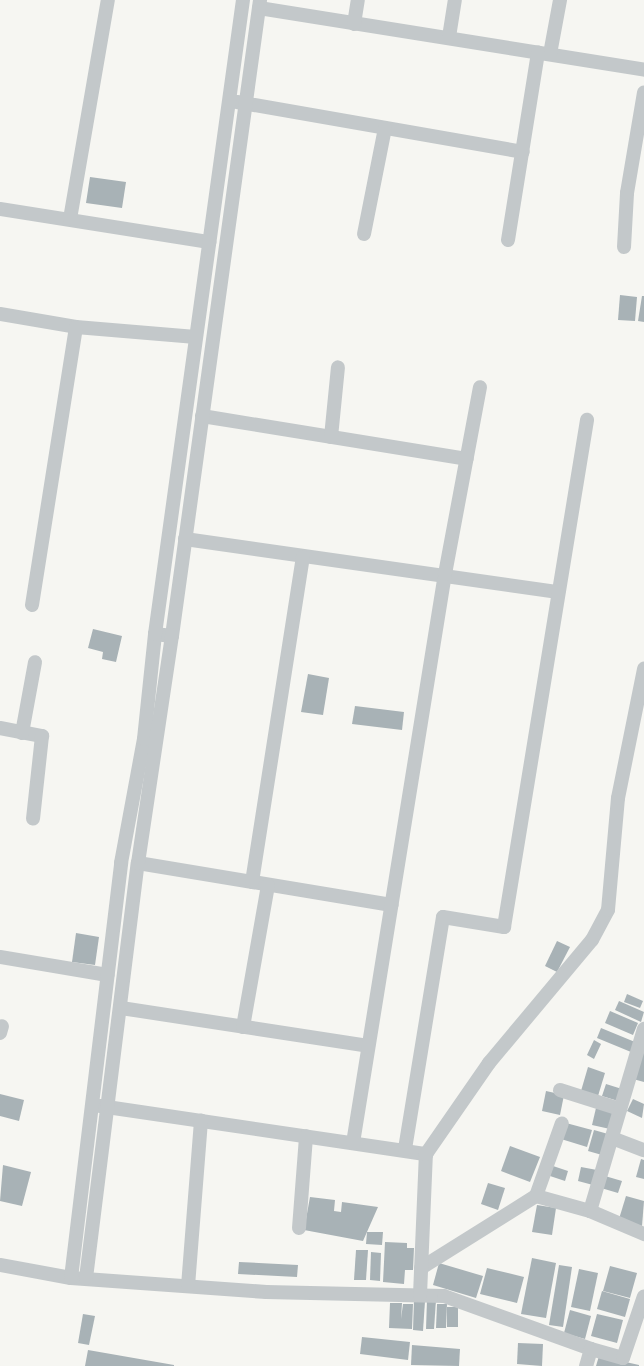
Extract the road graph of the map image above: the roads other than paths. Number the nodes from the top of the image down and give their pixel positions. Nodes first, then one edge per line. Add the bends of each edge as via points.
1 (108, 0) edge
2 (243, 0) edge
3 (358, 0) edge
4 (455, 0) edge
5 (560, 0) edge
6 (259, 4) edge
7 (354, 24) junction
8 (448, 37) junction
9 (544, 53) junction
10 (644, 70) edge
11 (644, 92) edge
12 (229, 100) junction
13 (246, 103) junction
14 (385, 128) junction
15 (522, 152) junction
16 (0, 209) edge
17 (70, 219) junction
18 (364, 234) dead end
19 (508, 240) dead end
20 (210, 242) junction
21 (624, 247) dead end
22 (0, 314) edge
23 (76, 327) junction
24 (196, 337) junction
25 (338, 367) dead end
26 (480, 387) dead end
27 (202, 416) junction
28 (587, 420) dead end
29 (331, 437) junction
30 (467, 459) junction
31 (185, 539) junction
32 (303, 557) junction
33 (445, 574) junction
34 (558, 592) junction
35 (32, 605) dead end
36 (155, 634) junction
37 (172, 636) junction
38 (35, 662) dead end
39 (644, 669) edge
40 (0, 728) edge
41 (22, 732) junction
42 (150, 740) junction
43 (33, 819) dead end
44 (138, 863) junction
45 (252, 882) junction
46 (268, 884) junction
47 (392, 905) junction
48 (0, 957) edge
49 (108, 975) junction
50 (121, 1008) junction
51 (243, 1027) junction
52 (644, 1028) edge
53 (642, 1045) edge
54 (368, 1046) junction
55 (560, 1090) dead end
56 (92, 1105) junction
57 (108, 1107) junction
58 (620, 1109) junction
59 (201, 1121) junction
60 (562, 1123) dead end
61 (306, 1136) junction
62 (612, 1138) junction
63 (353, 1143) junction
64 (405, 1149) junction
65 (644, 1150) edge
66 (426, 1154) junction
67 (536, 1196) junction
68 (590, 1211) junction
69 (299, 1228) dead end
70 (644, 1234) edge
71 (0, 1265) edge
72 (421, 1268) junction
73 (71, 1278) junction
74 (86, 1278) junction
75 (188, 1286) junction
76 (420, 1295) junction
77 (644, 1296) edge
78 (592, 1349) junction
79 (586, 1366) edge

1 - 17 street
2 - 12 street
3 - 7 street
4 - 8 street
5 - 9 street
6 - 7 street
6 - 13 street
7 - 8 street
8 - 9 street
9 - 10 street
9 - 15 street
11 - 21 street via 627,193
12 - 13 street
12 - 20 street
13 - 14 street
13 - 27 street
14 - 15 street
14 - 18 street
15 - 19 street
16 - 17 street
17 - 20 street
20 - 24 street
22 - 23 street
23 - 24 street
23 - 35 street
24 - 36 street
25 - 29 street
26 - 30 street
27 - 29 street
27 - 31 street
28 - 34 street
29 - 30 street
30 - 33 street
31 - 32 street
31 - 37 street
32 - 33 street
32 - 45 street
33 - 34 street
33 - 47 street
34 - 64 street via 504,927 443,917
36 - 37 street
36 - 42 street
37 - 42 street
38 - 41 street
39 - 66 street via 618,798 608,910 592,940 488,1063
40 - 41 street
41 - 43 street via 42,736
42 - 44 street
42 - 49 street via 121,863
44 - 45 street
44 - 50 street
45 - 46 street
46 - 47 street
46 - 51 street
47 - 54 street
48 - 49 street
49 - 56 street
50 - 51 street
50 - 57 street
51 - 54 street
52 - 53 street
53 - 58 street
54 - 63 street
55 - 58 street
56 - 57 street
56 - 73 street
57 - 59 street
57 - 74 street
58 - 62 street
59 - 61 street
59 - 75 street
60 - 67 street
61 - 63 street
61 - 69 street
62 - 65 street
62 - 68 street
63 - 64 street
64 - 66 street
66 - 72 street
67 - 68 street
67 - 72 street
68 - 70 street
71 - 73 street
72 - 76 street
73 - 74 street
74 - 75 street
75 - 76 street
76 - 78 street via 444,1296
77 - 78 street via 623,1358
78 - 79 street

